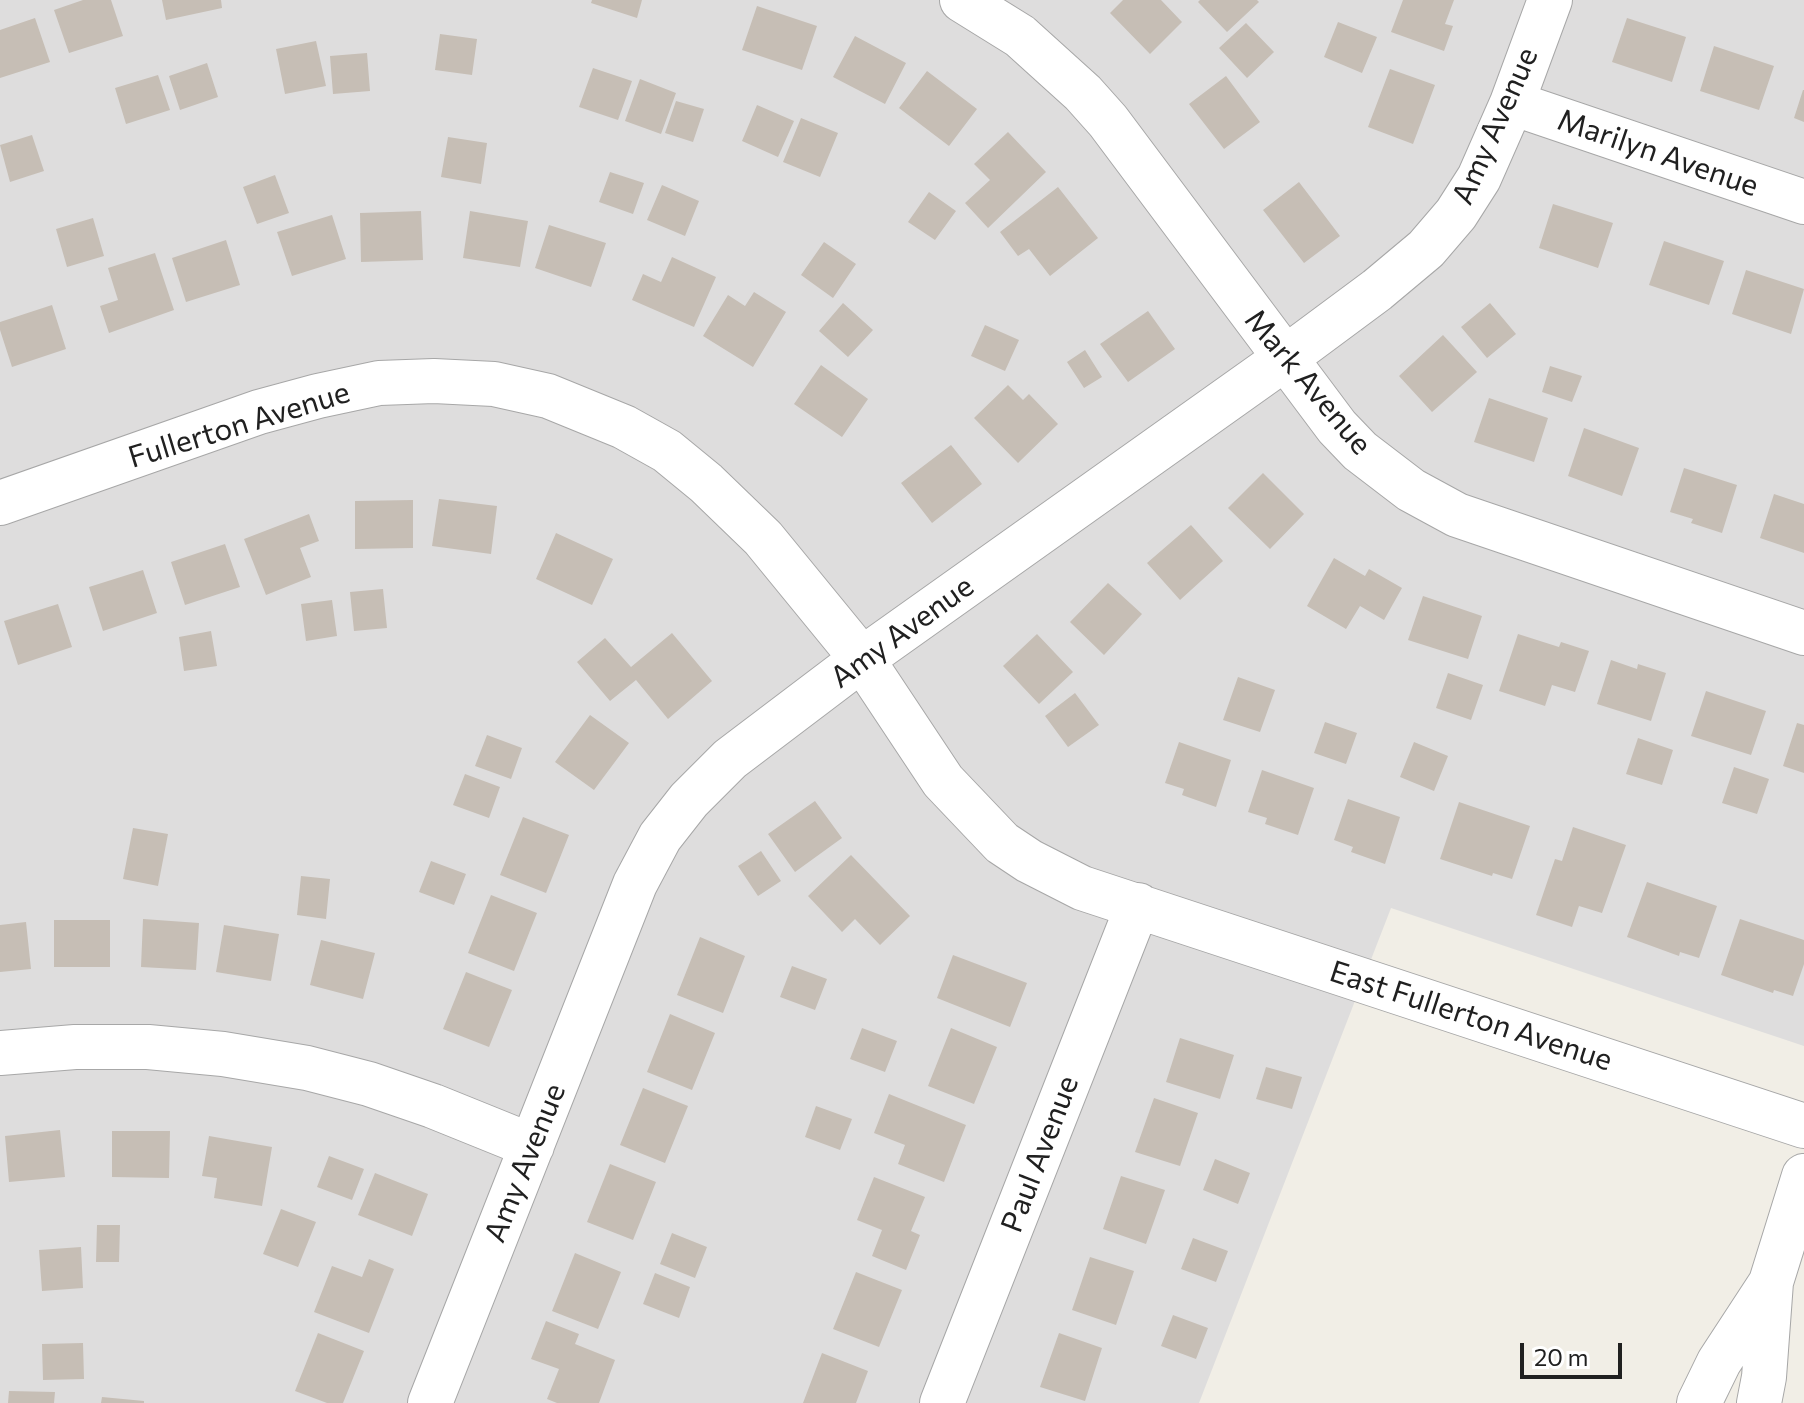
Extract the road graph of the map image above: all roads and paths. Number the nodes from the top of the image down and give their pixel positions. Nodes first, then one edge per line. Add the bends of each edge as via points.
1 (962, 0) edge
2 (1550, 0) edge
3 (1512, 103) junction
4 (1804, 202) edge
5 (1284, 359) junction
6 (0, 503) edge
7 (1804, 633) edge
8 (862, 659) junction
9 (1138, 905) junction
10 (0, 1053) edge
11 (1804, 1126) edge
12 (532, 1146) junction
13 (1804, 1176) edge
14 (1771, 1282) junction
15 (430, 1403) edge
16 (942, 1403) edge
17 (1699, 1403) edge
18 (1759, 1403) edge

1 - 5 street, Mark Avenue via 1020,36 1083,93
2 - 3 street, Amy Avenue
3 - 4 street, Marilyn Avenue
3 - 5 street, Amy Avenue via 1479,178 1426,249
5 - 7 street, Mark Avenue via 1360,451 1411,490 1457,515
5 - 8 street, Amy Avenue
6 - 8 street, Fullerton Avenue via 318,396 379,383 494,384 583,408 667,451 763,538
8 - 9 street, Fullerton Avenue via 943,781 1002,843 1050,874
8 - 12 street, Amy Avenue via 730,759 660,837 635,884
9 - 11 street, East Fullerton Avenue
9 - 16 street, Paul Avenue
10 - 12 street via 148,1047 307,1068 408,1097
12 - 15 street, Amy Avenue
13 - 14 street
14 - 17 street
14 - 18 street

